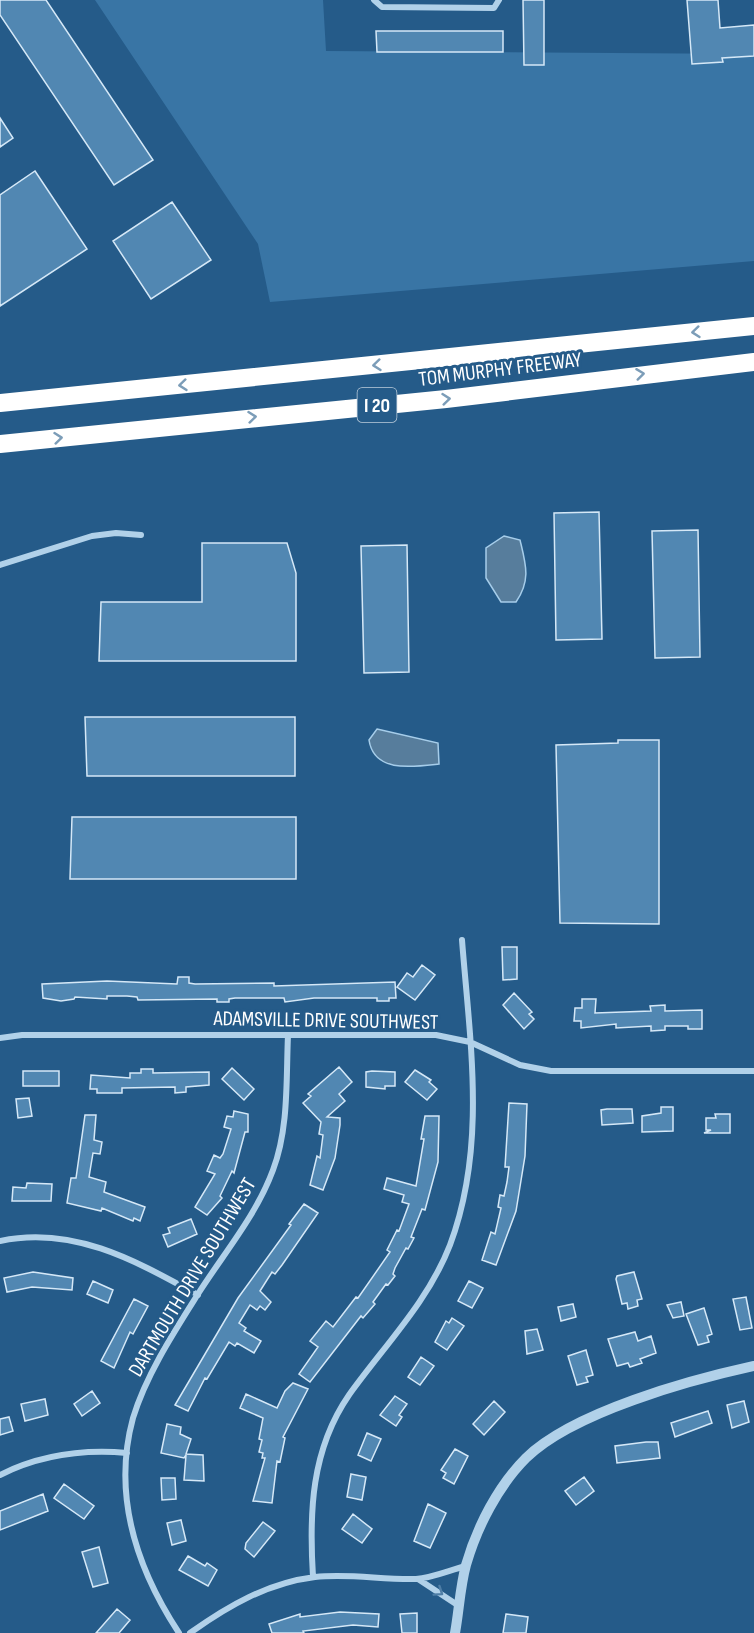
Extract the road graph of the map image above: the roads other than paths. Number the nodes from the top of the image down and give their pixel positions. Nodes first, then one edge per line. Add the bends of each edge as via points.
1 (374, 0) edge
2 (499, 0) edge
3 (754, 326) edge
4 (754, 362) edge
5 (0, 404) edge
6 (0, 444) edge
7 (141, 535) dead end
8 (0, 565) edge
9 (462, 940) dead end
10 (288, 1035) junction
11 (0, 1038) edge
12 (470, 1042) junction
13 (754, 1071) edge
14 (0, 1241) edge
15 (198, 1295) junction
16 (754, 1366) edge
17 (127, 1453) junction
18 (0, 1475) edge
19 (466, 1566) junction
20 (313, 1577) junction
21 (418, 1579) junction
22 (459, 1606) junction
23 (179, 1633) edge
24 (190, 1633) edge
25 (455, 1633) edge

1 - 2 street via 382,6 494,8
3 -> 5 highway, TOM MURPHY FREEWAY / I 20
6 -> 4 highway, TOM MURPHY FREEWAY / I 20 via 446,399
7 - 8 street via 92,536
9 - 12 street
10 - 11 street, ADAMSVILLE DRIVE SOUTHWEST
10 - 12 street, ADAMSVILLE DRIVE SOUTHWEST via 436,1035
10 - 15 street, DARTMOUTH DRIVE SOUTHWEST via 285,1119 274,1169 254,1212
12 - 13 street, ADAMSVILLE DRIVE SOUTHWEST via 520,1065 551,1071
12 - 20 street via 474,1136 462,1209 449,1247 428,1288 348,1397 326,1439 311,1504
14 - 15 street via 30,1238 88,1243 131,1258
15 - 17 street, DARTMOUTH DRIVE SOUTHWEST via 145,1386 133,1419
16 - 19 street via 701,1378 621,1406 567,1430 527,1457 497,1494
17 - 18 street via 48,1457
17 - 23 street, DARTMOUTH DRIVE SOUTHWEST via 127,1502 138,1556 156,1599
19 - 21 street
19 - 22 street
20 - 21 street
20 - 24 street via 248,1597
21 -> 22 street
22 - 25 street

